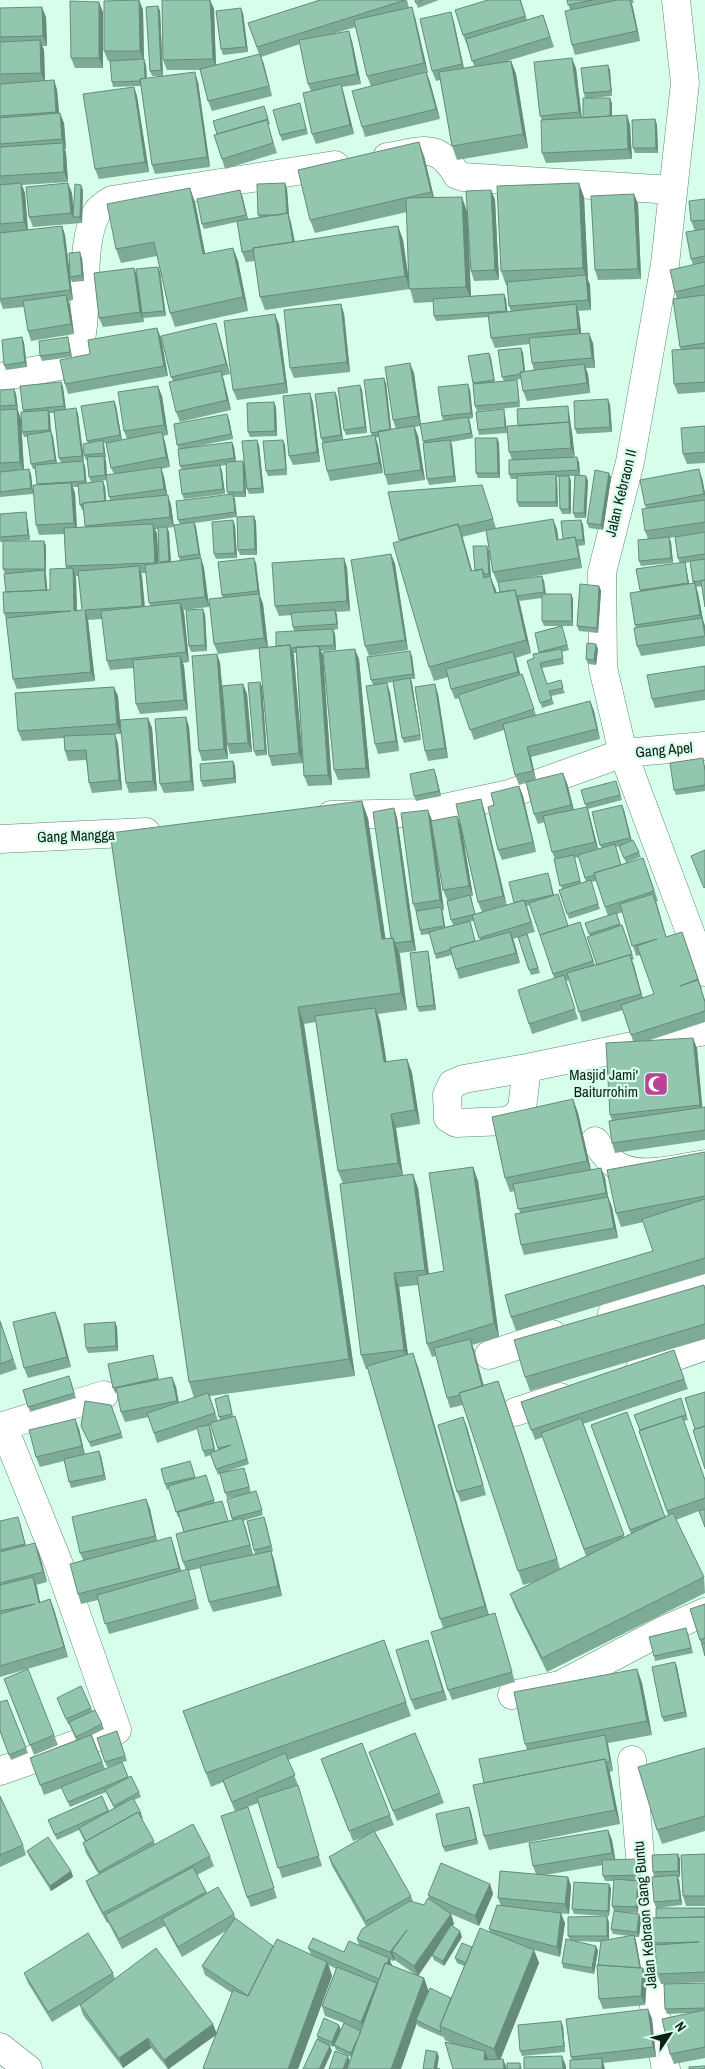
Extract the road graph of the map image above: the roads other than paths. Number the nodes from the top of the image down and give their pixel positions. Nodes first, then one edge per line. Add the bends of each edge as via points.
1 (676, 0) edge
2 (695, 77) edge
3 (673, 190) junction
4 (0, 377) edge
5 (705, 746) edge
6 (623, 753) junction
7 (306, 817) edge
8 (171, 830) edge
9 (0, 834) edge
10 (0, 839) edge
11 (705, 972) edge
12 (705, 1031) edge
13 (527, 1068) dead end
14 (595, 1141) dead end
15 (705, 1164) edge
16 (705, 1282) edge
17 (705, 1346) edge
18 (488, 1355) dead end
19 (615, 1378) edge
20 (588, 1387) edge
21 (104, 1395) dead end
22 (515, 1412) dead end
23 (2, 1426) edge
24 (705, 1612) edge
25 (512, 1695) dead end
26 (632, 1760) dead end
27 (0, 1772) edge
28 (0, 2047) edge
29 (28, 2069) edge
30 (666, 2069) edge

1 - 2 street, Jalan Kebraon II
2 - 3 street, Jalan Kebraon II
3 - 4 street via 463,177 456,175 446,158 432,150 112,200 98,211 89,236 82,340 75,361 65,366
3 - 6 street, Jalan Kebraon II via 665,264 630,462 602,572 603,668
5 - 6 street, Gang Apel
6 - 7 street via 509,794 421,814
6 - 11 street, Jalan Kebraon II
8 - 10 street, Gang Mangga
9 - 10 street
12 - 13 street
14 - 15 street via 614,1164 640,1173
16 - 18 street
17 - 19 street
20 - 22 street
21 - 23 street
23 - 27 street via 58,1562 117,1730
24 - 25 street via 560,1685
26 - 30 street, Jalan Kebraon Gang Buntu via 651,1990
28 - 29 street

